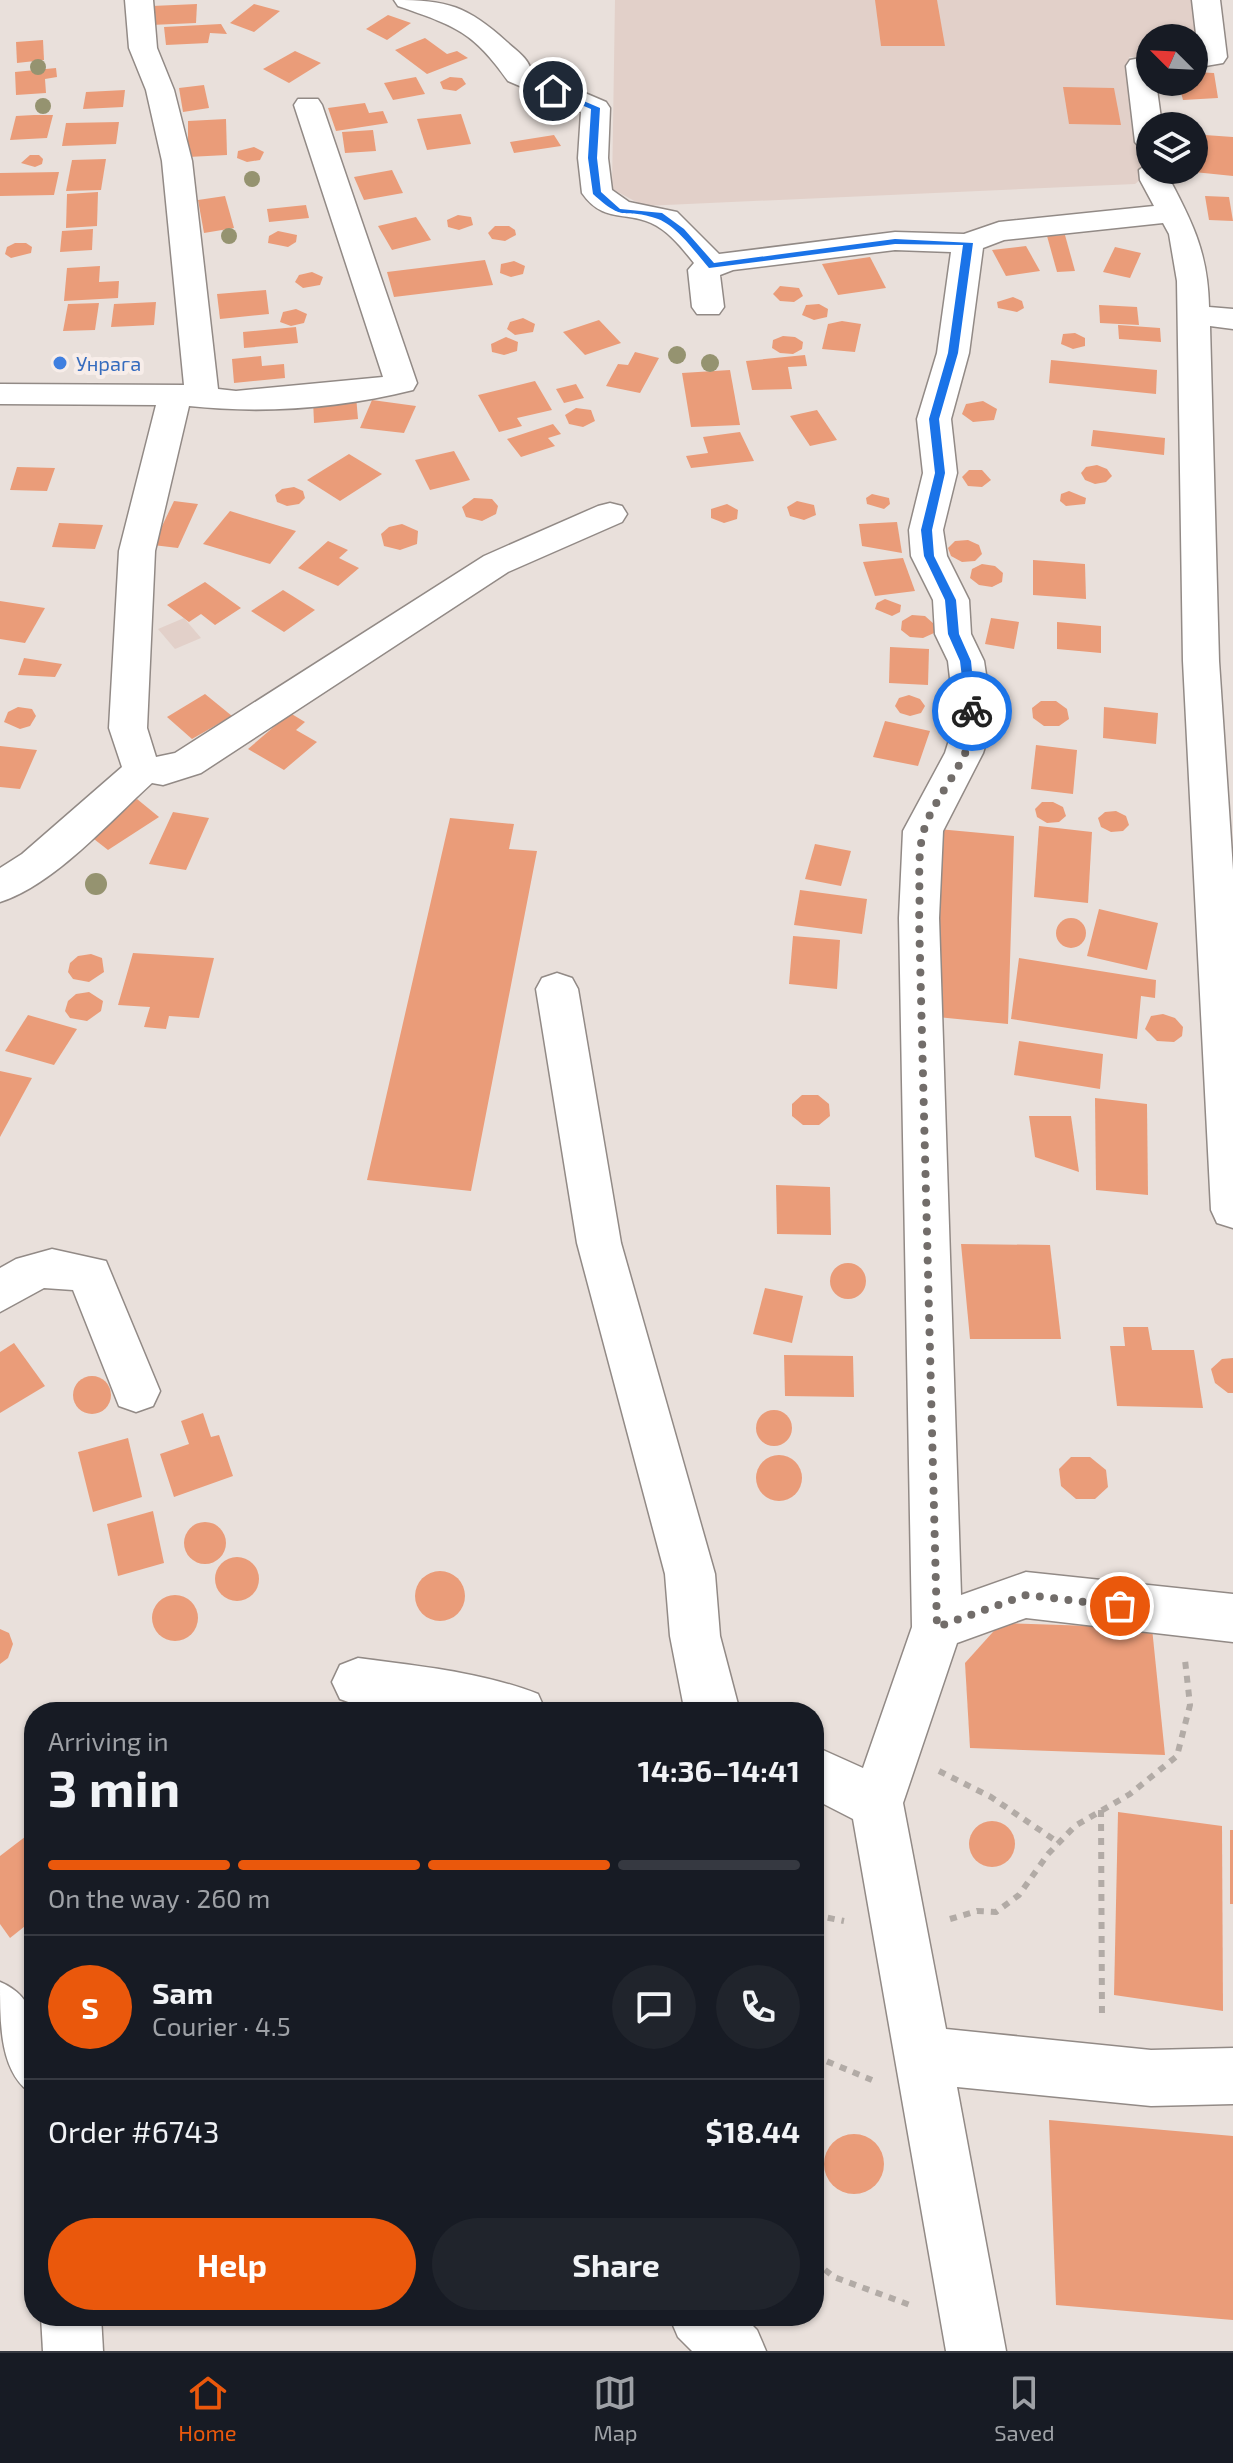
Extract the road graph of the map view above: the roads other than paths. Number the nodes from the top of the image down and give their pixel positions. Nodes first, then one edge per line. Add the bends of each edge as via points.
1 (139, 0) edge
2 (408, 0) edge
3 (436, 0) edge
4 (484, 0) edge
5 (1206, 0) edge
6 (1208, 58) edge
7 (308, 105) dead end
8 (1157, 184) edge
9 (1173, 213) junction
10 (968, 243) junction
11 (713, 266) junction
12 (708, 307) dead end
13 (1195, 315) junction
14 (1233, 319) edge
15 (0, 394) edge
16 (191, 396) junction
17 (610, 514) dead end
18 (144, 769) junction
19 (0, 887) edge
20 (557, 989) dead end
21 (1233, 1210) edge
22 (0, 1293) edge
23 (136, 1391) dead end
24 (1208, 1616) edge
25 (937, 1627) junction
26 (358, 1682) dead end
27 (476, 1702) edge
28 (709, 1702) edge
29 (824, 1777) edge
30 (877, 1803) junction
31 (0, 2010) edge
32 (24, 2050) edge
33 (923, 2055) junction
34 (1233, 2076) edge
35 (72, 2326) edge
36 (710, 2326) edge
37 (974, 2339) edge
38 (73, 2351) edge
39 (736, 2351) edge

1 - 16 street via 143,48 160,90 177,161
2 - 11 street via 468,21 516,65 518,75 596,108 597,193 618,211 659,215
3 - 4 street via 462,5
5 - 6 street via 1213,57
7 - 16 street via 401,383 361,392 236,401
8 - 9 street
9 - 10 street via 999,231
9 - 13 street via 1184,234
10 - 11 street via 895,241
10 - 25 street via 953,353 934,419 940,473 926,530 929,556 951,600 953,634 966,661 974,721 964,753 923,831 919,918
11 - 12 street via 704,270
13 - 14 street
13 - 21 street via 1201,661
15 - 16 street
16 - 18 street via 174,400 137,551 128,728
17 - 18 street via 496,564 188,763 163,771
18 - 19 street via 36,864
20 - 28 street via 599,1243 690,1574 695,1636
22 - 23 street via 26,1272 59,1266 90,1275
24 - 25 street via 1026,1595
25 - 30 street
26 - 27 street
29 - 30 street
30 - 33 street
31 - 32 street
33 - 34 street via 1151,2078
33 - 37 street
35 - 38 street
36 - 39 street

